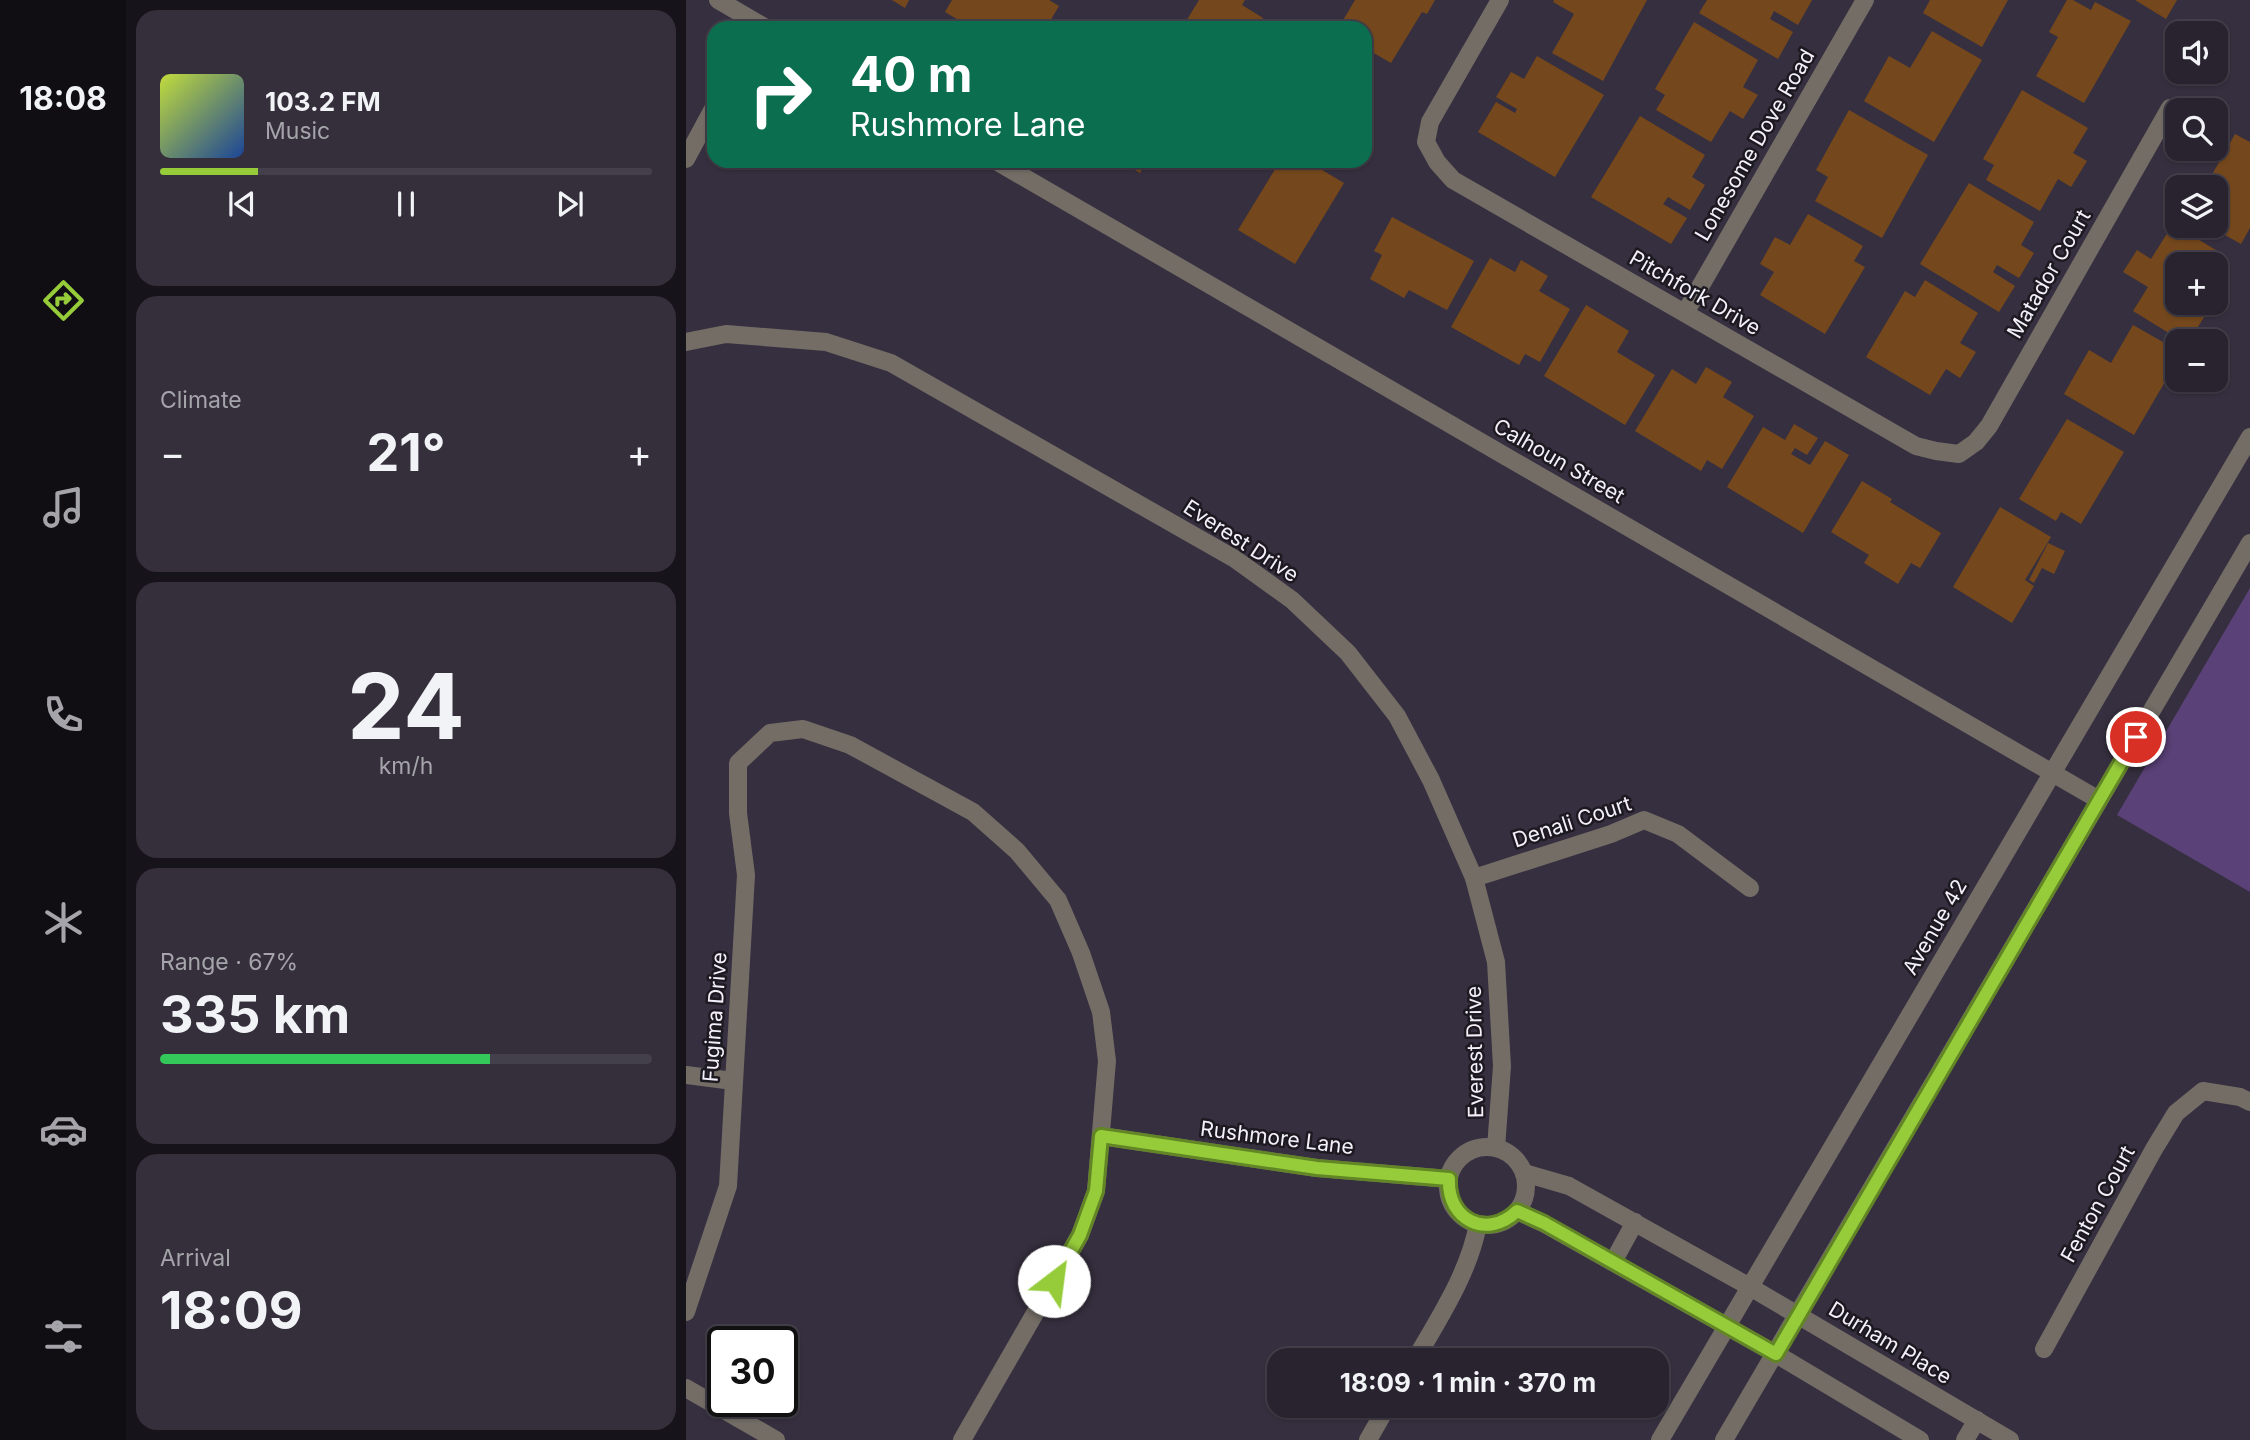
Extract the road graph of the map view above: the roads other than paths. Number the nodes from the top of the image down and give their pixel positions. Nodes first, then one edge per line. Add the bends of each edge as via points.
1 (718, 0) edge
2 (1500, 0) edge
3 (1865, 0) edge
4 (752, 21) edge
5 (2165, 117) edge
6 (707, 120) edge
7 (686, 159) edge
8 (1008, 168) edge
9 (1685, 313) junction
10 (686, 342) edge
11 (2250, 437) edge
12 (1959, 454) joint
13 (2250, 543) edge
14 (2052, 772) junction
15 (2099, 800) junction
16 (1474, 878) junction
17 (1750, 888) dead end
18 (686, 1075) edge
19 (733, 1081) junction
20 (2250, 1102) edge
21 (1101, 1136) junction
22 (1496, 1148) junction
23 (1524, 1173) junction
24 (1449, 1179) junction
25 (1517, 1211) junction
26 (1635, 1222) junction
27 (1478, 1224) junction
28 (1613, 1262) junction
29 (1750, 1287) junction
30 (686, 1312) edge
31 (1798, 1315) junction
32 (1726, 1326) junction
33 (1422, 1348) edge
34 (2044, 1349) dead end
35 (1776, 1354) junction
36 (686, 1388) edge
37 (1381, 1418) edge
38 (1977, 1420) junction
39 (776, 1440) edge
40 (962, 1440) edge
41 (1368, 1440) edge
42 (1660, 1440) edge
43 (1724, 1440) edge
44 (1920, 1440) edge
45 (1965, 1440) edge
46 (2010, 1440) edge

1 - 4 street
2 - 9 street, Pitchfork Drive via 1430,122 1426,142 1437,162 1453,180
3 - 9 street, Lonesome Dove Road
5 - 12 street, Matador Court via 1989,426
6 - 7 street
8 - 14 street, Calhoun Street
9 - 12 street, Pitchfork Drive via 1916,446
10 - 16 street, Everest Drive via 726,334 827,342 891,363 1235,559 1292,600 1348,653 1397,716
11 - 14 street, Avenue 42
13 - 15 street
14 - 15 street, Calhoun Street
14 - 29 street, Avenue 42
15 - 31 street
16 - 17 street, Denali Court via 1644,820 1678,834
16 - 22 street, Everest Drive via 1496,962 1502,1066
18 - 19 street
19 - 21 street, Fugima Drive via 746,875 738,813 738,763 770,733 803,729 849,745 973,812 1017,851 1058,900 1101,1012 1107,1060
19 - 30 street, Fugima Drive via 728,1186
20 - 34 street, Fenton Court via 2203,1091 2176,1113
21 - 24 street, Rushmore Lane via 1317,1168
21 - 40 street via 1096,1191 1080,1235
22 - 23 street via 1518,1162
22 - 24 street via 1484,1147 1461,1157
23 - 25 street via 1525,1193
23 - 26 street, Durham Place via 1569,1185
24 - 27 street via 1448,1191 1458,1212
25 - 27 street via 1499,1223
25 - 28 street
26 - 28 street
26 - 29 street, Durham Place
27 - 33 street via 1451,1297
28 - 32 street
29 - 31 street, Durham Place
29 - 32 street, Avenue 42
31 - 35 street
31 - 38 street, Durham Place
32 - 35 street
32 - 42 street, Avenue 42
35 - 43 street
35 - 44 street
36 - 39 street
37 - 41 street
38 - 45 street
38 - 46 street, Durham Place

